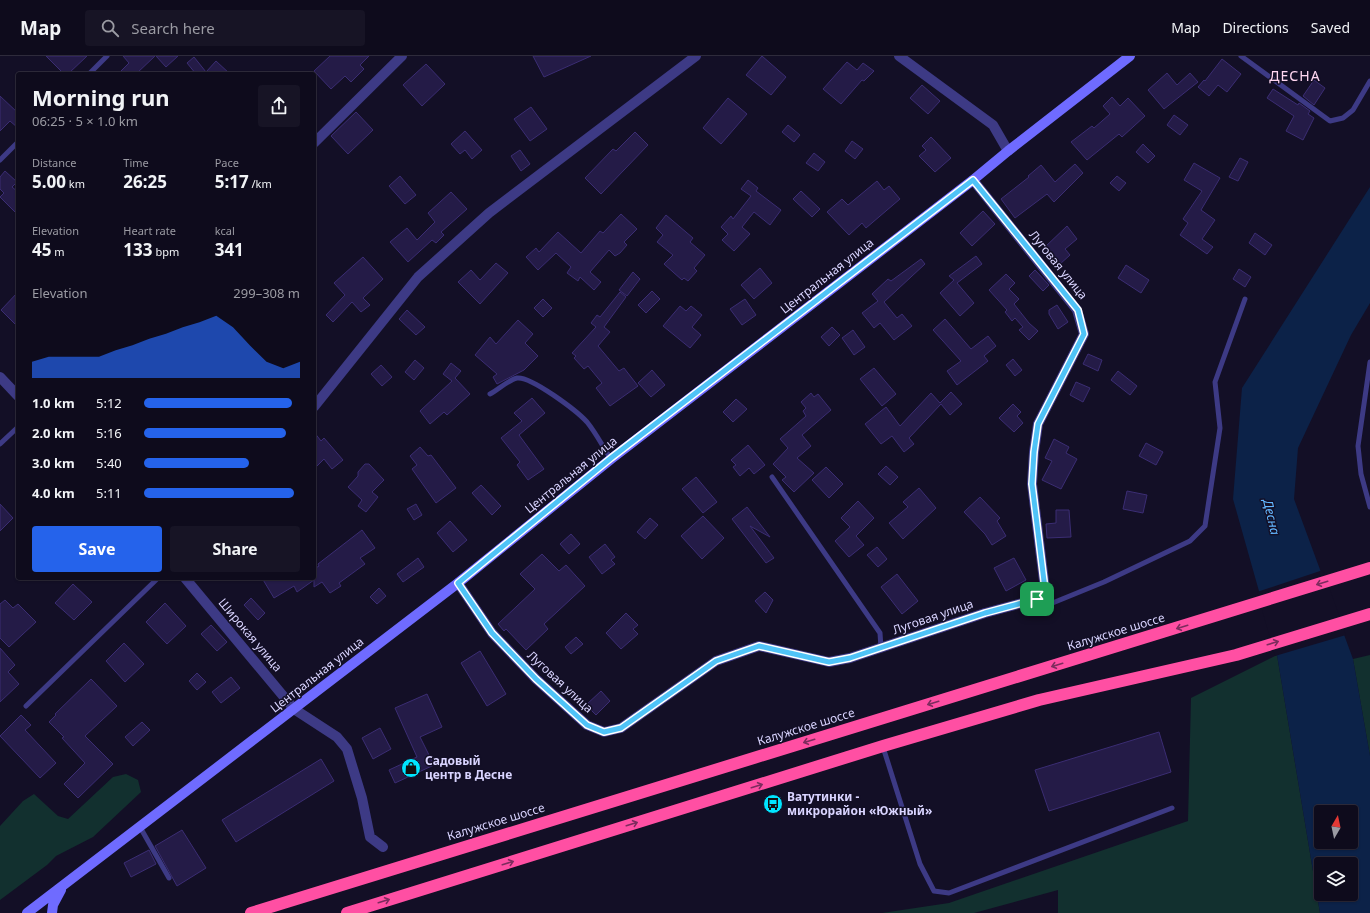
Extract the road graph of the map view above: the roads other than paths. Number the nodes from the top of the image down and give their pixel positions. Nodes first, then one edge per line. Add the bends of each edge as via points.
1 (108, 56) edge
2 (402, 56) edge
3 (696, 56) edge
4 (899, 56) edge
5 (1130, 56) edge
6 (1241, 56) edge
7 (91, 72) edge
8 (1370, 81) edge
9 (316, 141) edge
10 (16, 144) edge
11 (1008, 151) junction
12 (0, 160) edge
13 (973, 180) junction
14 (1245, 299) dead end
15 (1370, 362) edge
16 (0, 377) edge
17 (16, 394) edge
18 (490, 394) dead end
19 (316, 404) edge
20 (16, 429) edge
21 (0, 444) edge
22 (611, 458) junction
23 (772, 477) dead end
24 (1370, 507) edge
25 (1364, 570) edge
26 (156, 580) edge
27 (187, 580) edge
28 (458, 583) junction
29 (1037, 599) junction
30 (1370, 614) edge
31 (881, 649) junction
32 (26, 706) dead end
33 (294, 709) junction
34 (883, 746) junction
35 (238, 752) junction
36 (192, 792) dead end
37 (1172, 808) dead end
38 (140, 827) junction
39 (383, 848) dead end
40 (169, 878) dead end
41 (66, 884) junction
42 (27, 913) edge
43 (52, 913) edge
44 (251, 913) edge
45 (347, 913) edge

1 - 7 lane
2 - 9 street
3 - 19 street via 489,213 418,277
4 - 11 street via 993,125
5 - 11 street, Центральная улица
6 - 8 lane via 1330,121 1343,118 1353,110
10 - 12 lane
11 - 13 street, Центральная улица
13 - 22 street, Центральная улица
13 - 29 street, Луговая улица via 1078,310 1084,334 1038,424 1032,484 1045,589
14 - 29 lane via 1215,382 1220,428 1205,526 1190,541 1104,582 1050,604
15 - 24 lane via 1358,446
16 - 17 street
18 - 22 lane via 516,378 522,378 542,388 562,400 587,422
20 - 21 lane
22 - 28 street, Центральная улица
23 - 31 lane via 880,633
25 -> 44 highway, Калужское шоссе
26 - 32 lane
27 - 33 street, Широкая улица
28 - 31 street, Луговая улица via 492,633 536,679 587,725 604,732 621,728 716,661 759,646 829,662
28 - 33 street, Центральная улица
29 - 31 street, Луговая улица via 985,613
34 -> 30 highway via 1039,700 1236,655
33 - 35 street, Центральная улица
33 - 39 street, Широкая улица via 337,737 347,749 362,798 370,837
34 - 37 lane via 920,864 934,891 950,893
45 -> 34 highway
35 - 36 lane
35 - 38 street, Центральная улица
38 - 40 lane
38 - 41 street, Центральная улица
41 - 42 street, Центральная улица
41 - 43 street via 57,896

